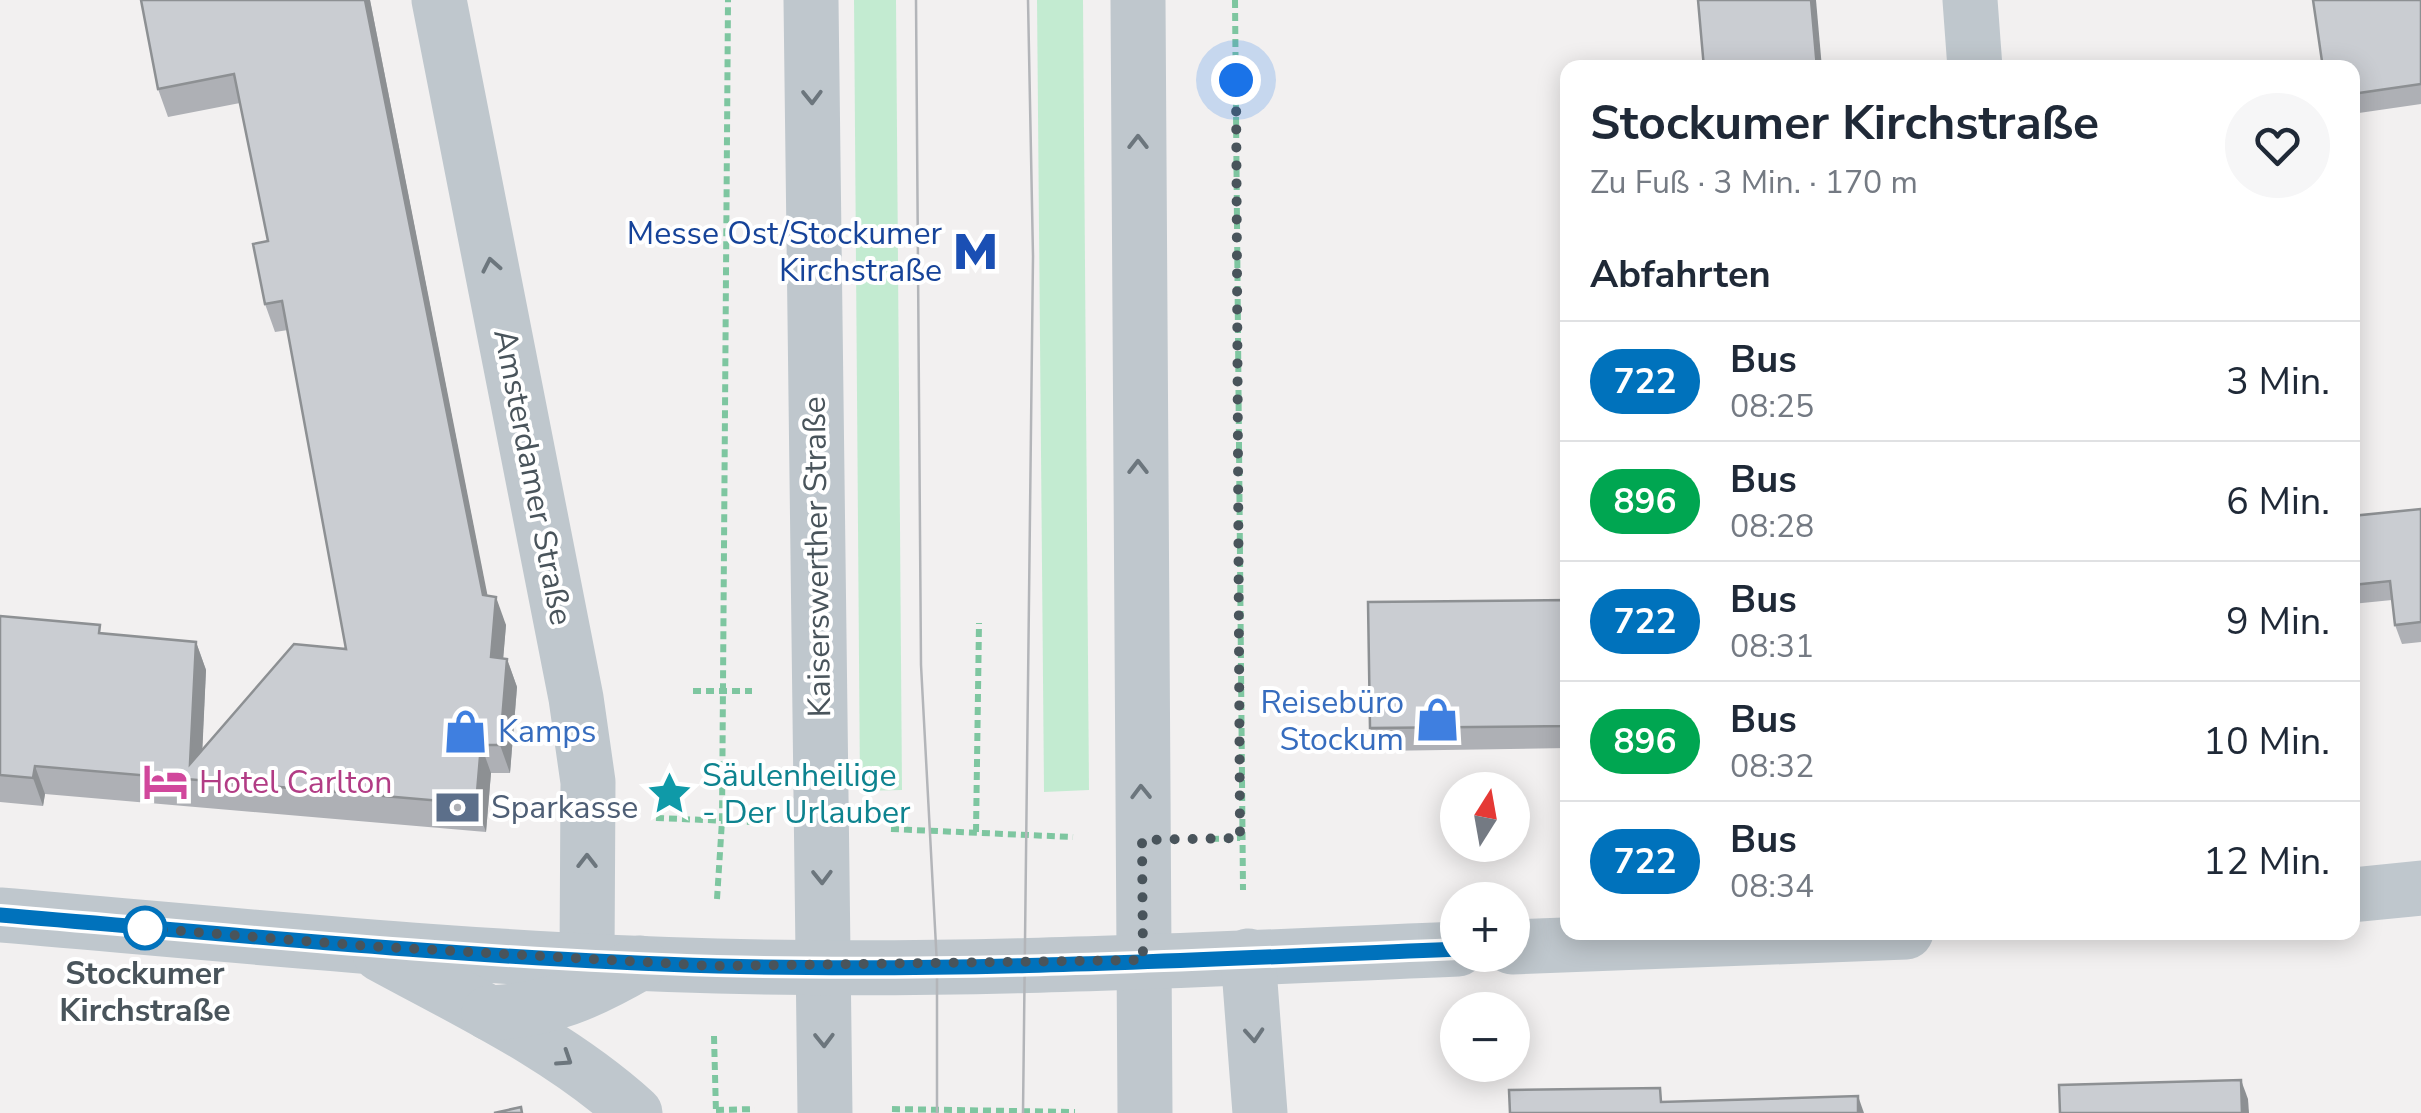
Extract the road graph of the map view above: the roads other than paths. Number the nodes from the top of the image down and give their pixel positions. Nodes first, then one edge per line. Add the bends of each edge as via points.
1 (439, 0) edge
2 (811, 0) edge
3 (1138, 0) edge
4 (1970, 0) edge
5 (1974, 60) edge
6 (2421, 888) edge
7 (2360, 894) edge
8 (0, 915) edge
9 (1696, 940) edge
10 (366, 946) junction
11 (1530, 946) edge
12 (1440, 950) edge
13 (1248, 956) junction
14 (586, 959) junction
15 (1143, 960) junction
16 (640, 962) junction
17 (824, 968) junction
18 (489, 1013) junction
19 (825, 1111) edge
20 (635, 1113) edge
21 (1144, 1113) edge
22 (1260, 1113) edge

14 -> 1 street, Amsterdamer Straße via 588,782 576,698
2 -> 17 street, Kaiserswerther Straße
15 -> 3 street
4 - 5 street
6 - 7 street
8 - 10 street
9 - 11 street
10 - 14 street
10 - 18 street
12 - 13 street
13 - 15 street
13 -> 22 street
14 - 16 street
15 - 17 street
15 - 21 street
16 - 17 street
16 - 18 street via 546,1008
17 -> 19 street, Kaiserswerther Straße
18 -> 20 street via 601,1082

